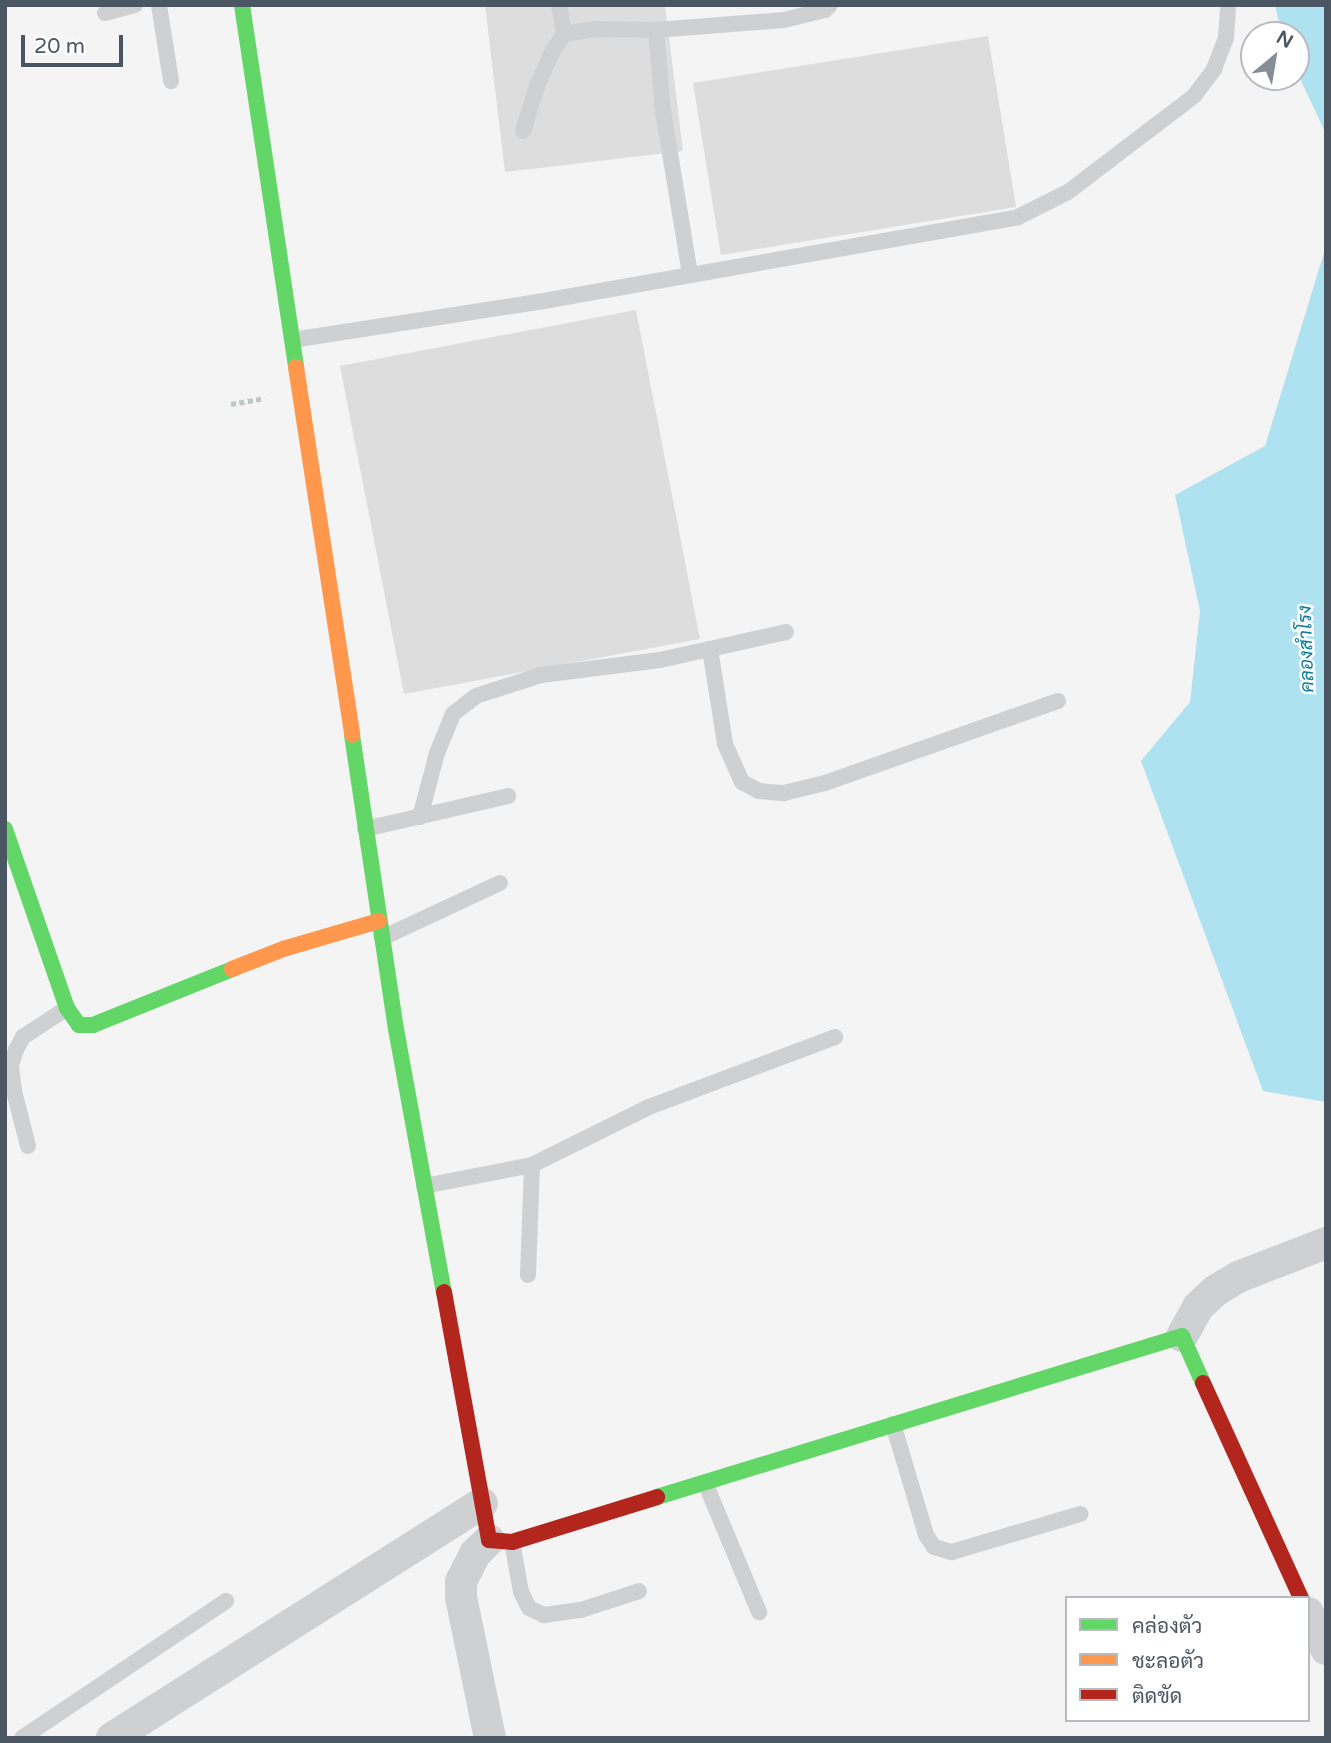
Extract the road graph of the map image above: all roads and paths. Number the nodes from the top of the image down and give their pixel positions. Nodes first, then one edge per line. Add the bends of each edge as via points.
1 (135, 5) edge
2 (159, 5) edge
3 (242, 5) edge
4 (559, 5) edge
5 (830, 5) edge
6 (1228, 5) edge
7 (105, 13) dead end
8 (656, 30) junction
9 (564, 34) junction
10 (171, 81) dead end
11 (523, 131) dead end
12 (690, 274) junction
13 (292, 341) junction
14 (786, 632) dead end
15 (710, 649) junction
16 (1058, 701) dead end
17 (508, 796) dead end
18 (420, 817) junction
19 (5, 829) edge
20 (365, 829) junction
21 (500, 883) dead end
22 (379, 921) junction
23 (382, 938) junction
24 (67, 1008) junction
25 (835, 1037) dead end
26 (28, 1146) dead end
27 (532, 1166) junction
28 (424, 1186) junction
29 (1326, 1243) edge
30 (528, 1275) dead end
31 (1182, 1336) junction
32 (893, 1424) junction
33 (706, 1485) junction
34 (482, 1503) junction
35 (1080, 1514) dead end
36 (500, 1541) junction
37 (639, 1591) dead end
38 (1300, 1596) edge
39 (226, 1601) dead end
40 (759, 1612) dead end
41 (1310, 1617) edge
42 (1326, 1649) edge
43 (22, 1738) edge
44 (112, 1738) edge
45 (490, 1738) edge

1 - 7 lane
2 - 10 lane
3 - 13 street
4 - 9 lane
5 - 8 lane via 784,20
6 - 12 lane via 1226,37 1214,69 1194,96 1068,192 1018,217
8 - 9 lane via 596,29
8 - 12 lane via 663,111
9 - 11 lane via 537,86
12 - 13 lane
13 - 20 street
14 - 15 lane
15 - 16 lane via 725,744 742,782 759,791 784,793 825,783
15 - 18 lane via 541,675 476,696 453,714 437,752
17 - 18 lane
18 - 20 lane
19 - 24 street
20 - 22 street
21 - 23 lane
22 - 23 street
22 - 24 street via 283,949 93,1025 79,1025
23 - 28 street
24 - 26 lane via 23,1037 16,1050 14,1091
25 - 27 lane via 649,1107
27 - 28 lane
27 - 30 lane
28 - 34 street
29 - 31 street via 1238,1277 1215,1291 1198,1307
31 - 32 street
31 - 38 street
32 - 33 street
32 - 35 lane via 926,1535 934,1547 952,1552 988,1544
33 - 36 street
33 - 40 lane
34 - 36 street
34 - 44 street
36 - 37 lane via 529,1608 544,1615
36 - 45 street via 466,1569 461,1590
39 - 43 lane
41 - 42 street

